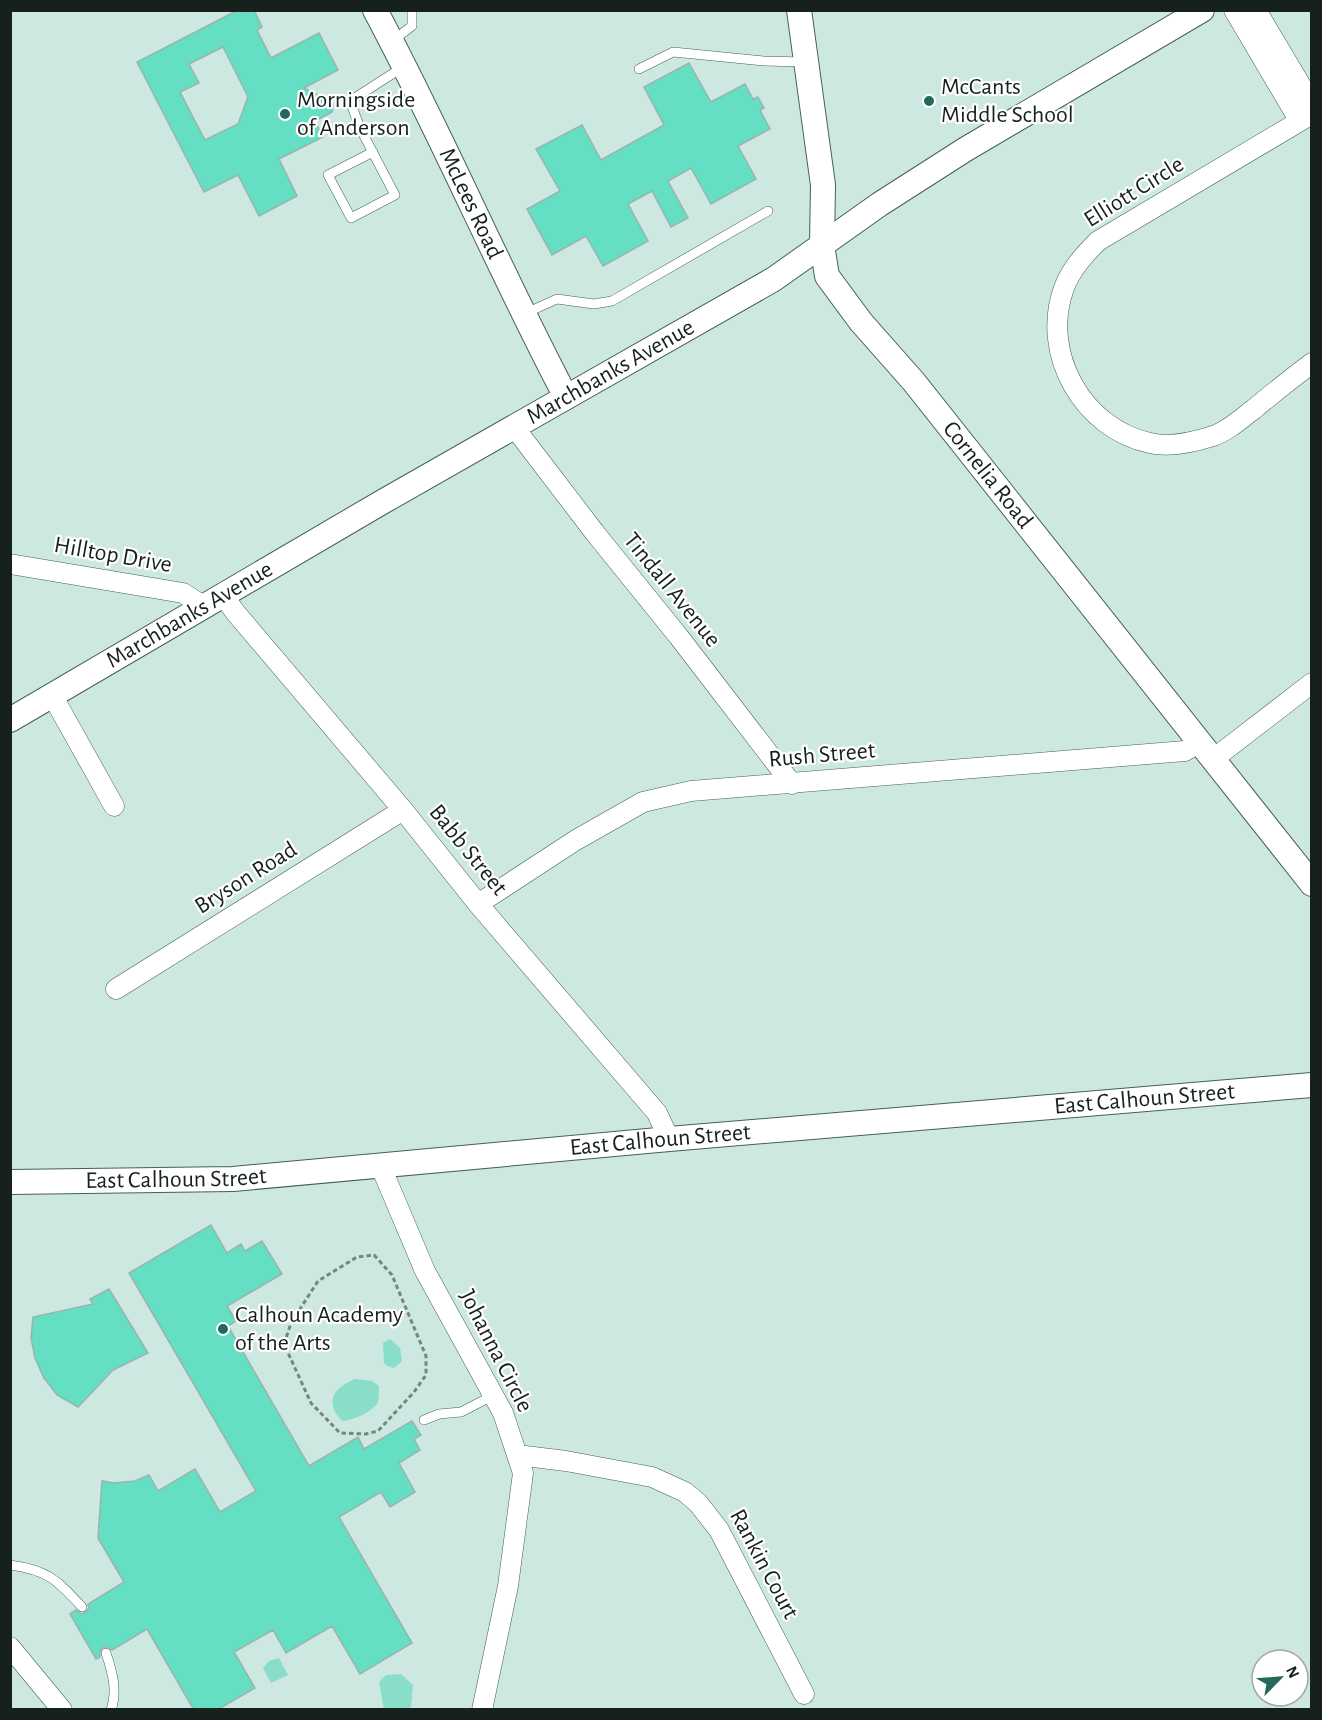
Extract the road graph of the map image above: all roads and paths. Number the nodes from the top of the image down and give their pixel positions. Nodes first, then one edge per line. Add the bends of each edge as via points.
1 (375, 10) edge
2 (412, 10) edge
3 (800, 10) edge
4 (1202, 10) edge
5 (1234, 10) edge
6 (1256, 10) edge
7 (392, 41) junction
8 (806, 62) junction
9 (405, 66) junction
10 (639, 69) dead end
11 (1311, 104) edge
12 (1305, 117) edge
13 (373, 152) junction
14 (768, 211) dead end
15 (822, 245) junction
16 (523, 314) junction
17 (1311, 363) edge
18 (566, 397) junction
19 (514, 427) junction
20 (10, 564) edge
21 (213, 601) junction
22 (1311, 682) edge
23 (52, 695) junction
24 (10, 720) edge
25 (1205, 752) junction
26 (792, 784) junction
27 (114, 806) dead end
28 (403, 810) junction
29 (1311, 884) edge
30 (478, 904) junction
31 (116, 989) dead end
32 (1311, 1086) edge
33 (669, 1139) junction
34 (381, 1167) junction
35 (10, 1182) edge
36 (494, 1395) junction
37 (390, 1418) joint
38 (424, 1420) dead end
39 (517, 1455) junction
40 (10, 1565) edge
41 (82, 1607) dead end
42 (10, 1647) edge
43 (106, 1653) dead end
44 (804, 1694) dead end
45 (62, 1710) edge
46 (111, 1710) edge
47 (482, 1710) edge

1 - 7 street, McLees Road
2 - 7 lane via 412,26
3 - 8 street, Cornelia Road
4 - 15 street, Marchbanks Avenue via 966,149
5 - 12 street, Elliott Circle
6 - 11 street
7 - 9 street, McLees Road
8 - 10 lane via 673,52
8 - 15 street, Cornelia Road via 823,185
9 - 13 lane via 350,101
9 - 16 street, McLees Road
12 - 17 street, Elliott Circle via 1098,241 1078,262 1064,288 1057,327 1058,346 1076,392 1094,414 1151,444 1174,444 1216,435 1237,423
13 - 13 lane via 395,195 351,218 328,176
14 - 16 lane via 612,301 594,304 557,299
15 - 18 street, Marchbanks Avenue via 774,279
15 - 25 street, Cornelia Road via 827,276 861,322 914,382
16 - 18 street, McLees Road
18 - 19 street, Marchbanks Avenue
19 - 21 street, Marchbanks Avenue
19 - 26 street, Tindall Avenue
20 - 21 street, Hilltop Drive
21 - 23 street, Marchbanks Avenue
21 - 28 street, Babb Street via 235,612
22 - 25 street, Rush Street
23 - 24 street, Marchbanks Avenue
23 - 27 street
25 - 26 street, Rush Street
25 - 29 street, Cornelia Road
26 - 30 street, Rush Street via 691,791 643,802
28 - 30 street, Babb Street
28 - 31 street, Bryson Road
30 - 33 street, Babb Street via 657,1113
32 - 33 street, East Calhoun Street
33 - 34 street, East Calhoun Street
34 - 35 street, East Calhoun Street via 233,1179
34 - 36 street, Johanna Circle via 425,1271
36 - 38 lane via 461,1412
36 - 39 street, Johanna Circle
37 - 37 path via 426,1375 426,1356 392,1275 374,1256 357,1257 318,1281 291,1323 284,1344 311,1403 340,1433 378,1431
39 - 44 street, Rankin Court via 634,1472 685,1492 710,1515 719,1530
39 - 47 street, Johanna Circle via 523,1473 511,1564
40 - 41 lane via 32,1568 57,1580
42 - 45 street
43 - 46 lane via 113,1675

